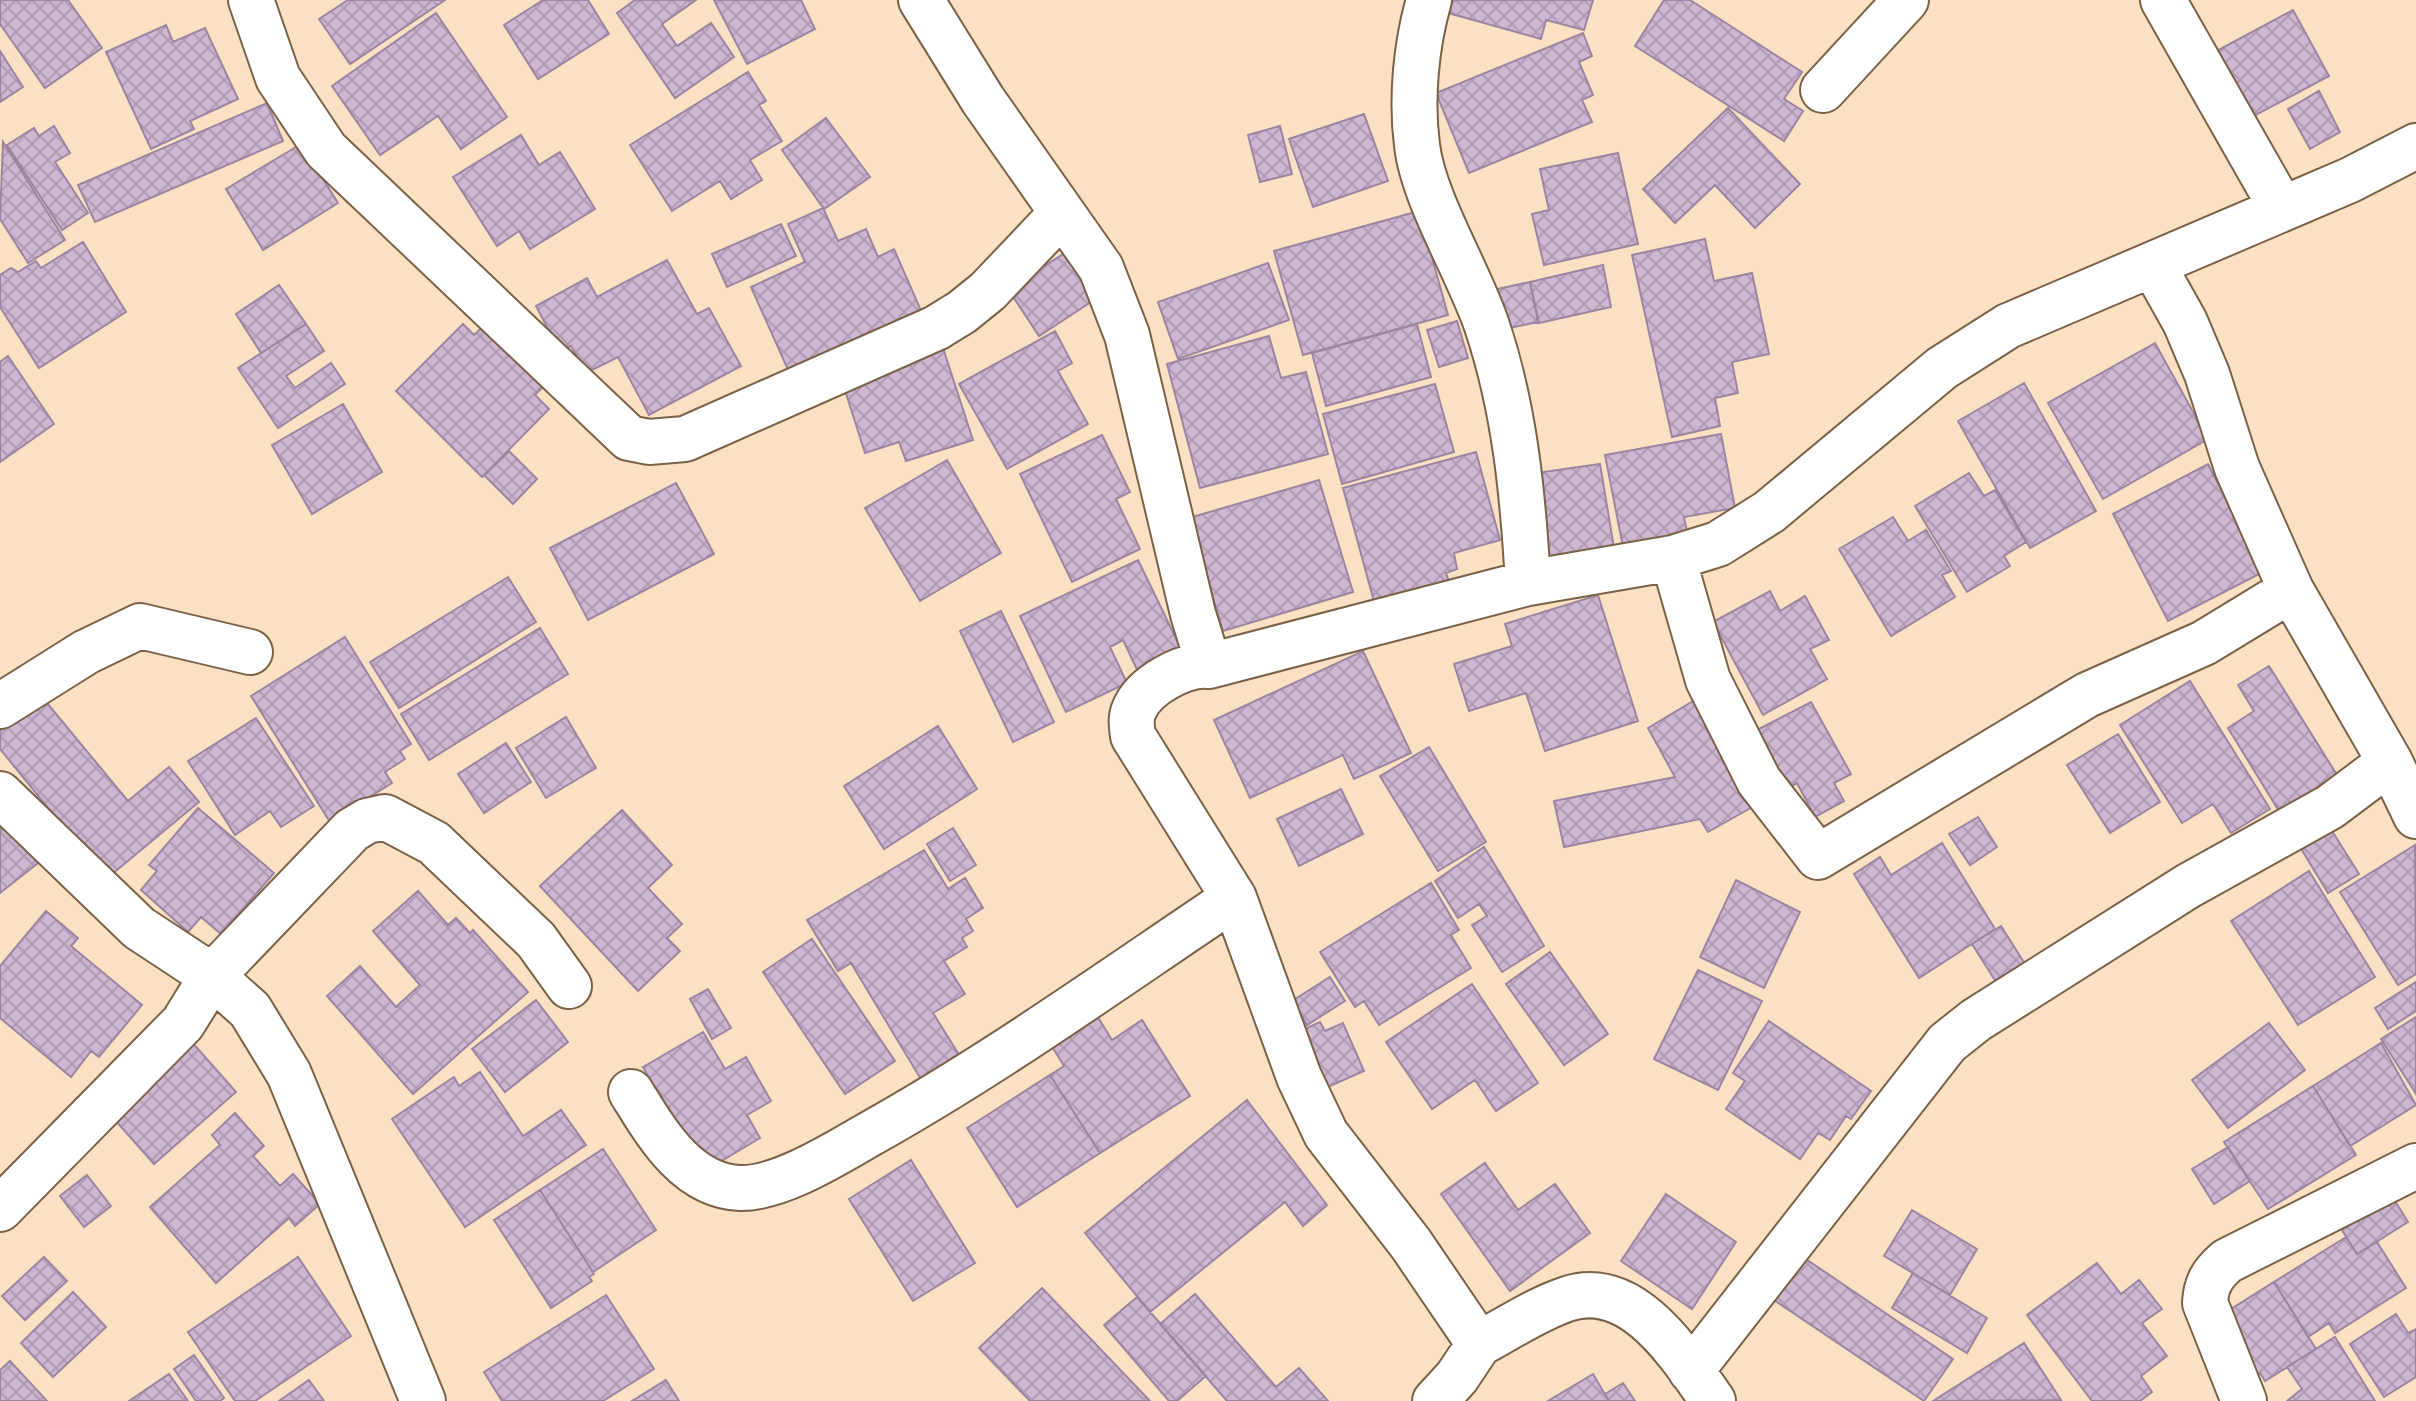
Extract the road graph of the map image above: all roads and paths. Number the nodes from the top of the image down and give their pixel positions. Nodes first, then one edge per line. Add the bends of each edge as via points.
1 (251, 0) edge
2 (921, 0) edge
3 (1429, 0) edge
4 (1906, 0) edge
5 (2163, 0) edge
6 (1823, 90) dead end
7 (2416, 146) edge
8 (2282, 209) junction
9 (1062, 213) junction
10 (2153, 265) junction
11 (1673, 558) junction
12 (1528, 583) junction
13 (2291, 590) junction
14 (250, 652) dead end
15 (1209, 666) junction
16 (0, 706) edge
17 (2390, 762) junction
18 (0, 794) edge
19 (2416, 816) edge
20 (1234, 898) junction
21 (212, 976) junction
22 (569, 986) dead end
23 (631, 1092) dead end
24 (2416, 1166) edge
25 (0, 1209) edge
26 (1479, 1344) junction
27 (1702, 1386) edge
28 (2237, 1398) edge
29 (423, 1401) edge
30 (1435, 1401) edge

1 - 9 street via 278,78 326,150 629,438 685,439 936,328 988,291
2 - 9 street
3 - 12 street via 1415,83 1417,146 1487,325 1510,407 1522,481
4 - 6 street
5 - 8 street
7 - 8 street
8 - 10 street
9 - 15 street via 1101,268 1127,335
10 - 11 street via 2008,326 1942,368 1769,512 1718,544
10 - 13 street via 2185,322 2237,468
11 - 12 street
11 - 13 street via 1708,680 1759,781 1818,857 2087,695 2204,643
12 - 15 street
13 - 17 street
14 - 16 street via 140,626 86,652
15 - 20 street via 1193,665 1171,676 1142,698 1131,721 1142,756
17 - 19 street
17 - 27 street via 2330,807 2188,886 1947,1043
18 - 21 street via 139,928
20 - 23 street via 957,1085 830,1157 762,1184 740,1188 711,1181 685,1165
20 - 26 street via 1299,1077 1326,1134
21 - 22 street via 352,830 385,817 434,843 536,940
21 - 25 street via 183,1023
21 - 29 street via 250,1010 289,1074
24 - 28 street via 2214,1272 2205,1303
26 - 27 street via 1567,1299 1589,1295 1637,1311
26 - 30 street

